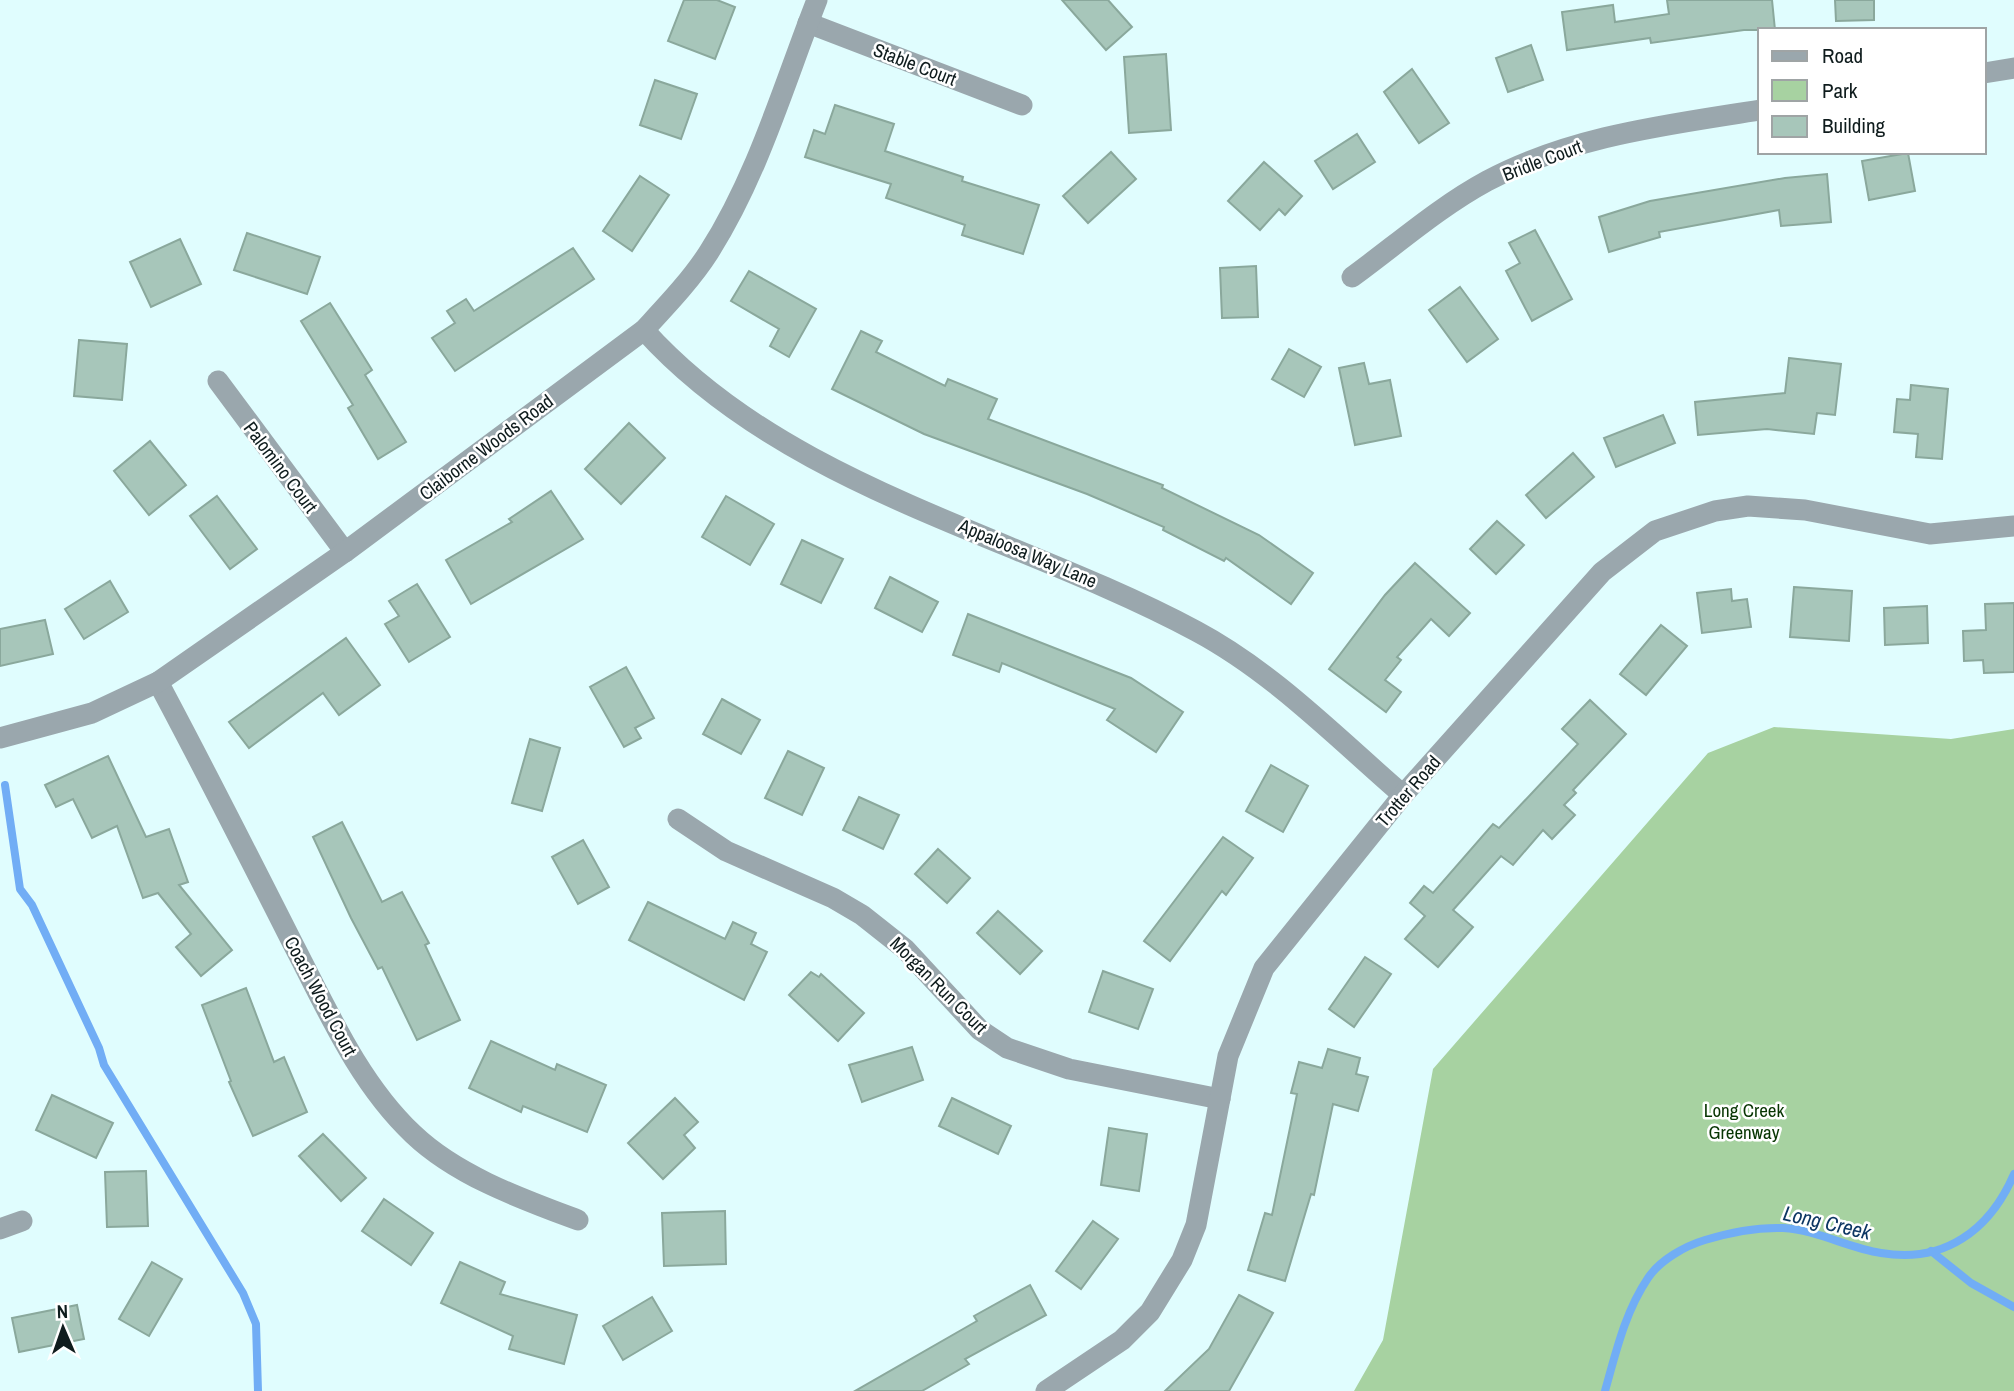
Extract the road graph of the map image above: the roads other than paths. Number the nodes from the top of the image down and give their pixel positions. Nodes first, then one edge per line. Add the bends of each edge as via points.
1 (817, 0) edge
2 (808, 23) junction
3 (2014, 68) edge
4 (1986, 73) edge
5 (1022, 104) dead end
6 (1758, 110) edge
7 (1352, 277) dead end
8 (644, 330) junction
9 (218, 381) dead end
10 (2014, 526) edge
11 (345, 552) junction
12 (158, 682) junction
13 (0, 738) edge
14 (1403, 795) junction
15 (678, 818) dead end
16 (1220, 1099) junction
17 (578, 1220) dead end
18 (22, 1221) dead end
19 (0, 1229) edge
20 (1046, 1391) edge

1 - 2 street, Claiborne Woods Road
2 - 5 street, Stable Court
2 - 8 street, Claiborne Woods Road via 740,196 709,252
3 - 4 street
6 - 7 street, Bridle Court via 1605,138 1527,162 1486,182
8 - 11 street, Claiborne Woods Road
8 - 14 street, Appaloosa Way Lane via 732,408 823,464 1118,592 1199,633 1293,699
9 - 11 street, Palomino Court
10 - 14 street, Trotter Road via 1930,534 1783,507 1748,506 1715,511 1655,531 1602,572
11 - 12 street, Claiborne Woods Road
12 - 13 street, Claiborne Woods Road via 92,713
12 - 17 street, Coach Wood Court via 333,1022 386,1106 446,1159 513,1194
14 - 16 street, Trotter Road via 1264,968 1228,1056
15 - 16 street, Morgan Run Court via 726,851 862,915 905,949 980,1030 1007,1048 1069,1069
16 - 20 street, Trotter Road via 1196,1225 1168,1285 1150,1312 1122,1340
18 - 19 street

